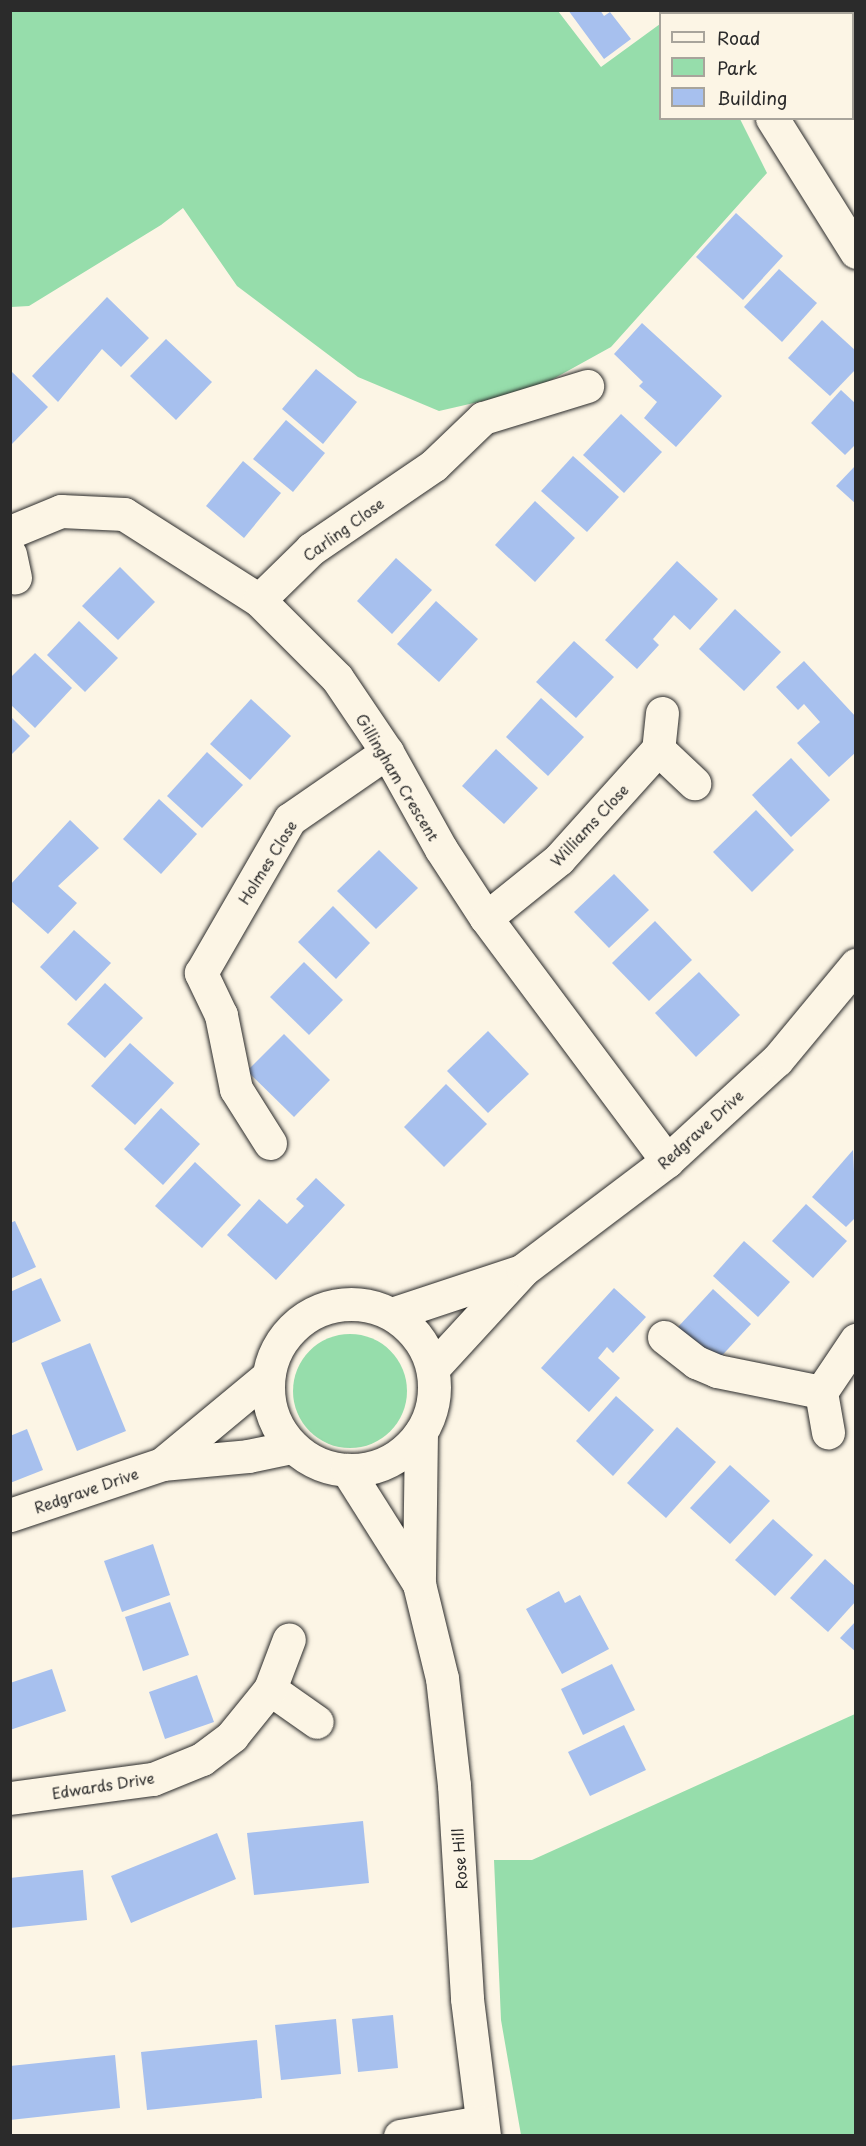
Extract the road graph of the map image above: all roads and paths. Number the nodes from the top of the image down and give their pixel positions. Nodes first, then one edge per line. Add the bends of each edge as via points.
1 (773, 120) edge
2 (855, 252) edge
3 (587, 386) dead end
4 (10, 532) edge
5 (259, 600) junction
6 (663, 713) dead end
7 (658, 748) junction
8 (387, 752) junction
9 (694, 783) dead end
10 (486, 918) junction
11 (855, 965) edge
12 (270, 1143) dead end
13 (667, 1161) junction
14 (523, 1270) junction
15 (392, 1314) junction
16 (664, 1337) dead end
17 (855, 1340) edge
18 (433, 1368) junction
19 (268, 1376) junction
20 (821, 1392) junction
21 (421, 1432) junction
22 (828, 1432) dead end
23 (292, 1447) junction
24 (162, 1464) junction
25 (347, 1470) junction
26 (10, 1515) edge
27 (419, 1584) junction
28 (289, 1639) dead end
29 (270, 1689) junction
30 (317, 1722) dead end
31 (10, 1798) edge
32 (483, 2129) edge
33 (400, 2136) edge

1 - 2 street
3 - 5 street, Carling Close via 483,418 434,465 311,549
4 - 5 street, Gillingham Crescent via 61,511 124,514
5 - 8 street, Gillingham Crescent via 337,678
6 - 7 street
7 - 9 street
7 - 10 street, Williams Close via 560,859
8 - 10 street, Gillingham Crescent via 441,849
8 - 12 street, Holmes Close via 290,819 201,973 221,1015 236,1089
10 - 13 street, Gillingham Crescent
11 - 13 street, Redgrave Drive via 777,1060
13 - 14 street, Redgrave Drive
14 - 15 street, Redgrave Drive
14 - 18 street, Redgrave Drive
15 - 18 street via 424,1346
15 - 19 street via 367,1305 339,1303 314,1312 292,1328 276,1349
16 - 20 street via 696,1362 776,1385
17 - 20 street
18 - 21 street via 434,1390
19 - 23 street via 268,1401 277,1426
19 - 24 street, Redgrave Drive
20 - 22 street
21 - 25 street via 401,1453 376,1467
21 - 27 street, Rose Hill
23 - 24 street, Redgrave Drive
23 - 25 street via 318,1463
24 - 26 street, Redgrave Drive
25 - 27 street, Rose Hill
27 - 32 street, Rose Hill via 442,1678
28 - 29 street, Edwards Drive
29 - 30 street
29 - 31 street, Edwards Drive via 232,1736 202,1759 153,1779
32 - 33 street

